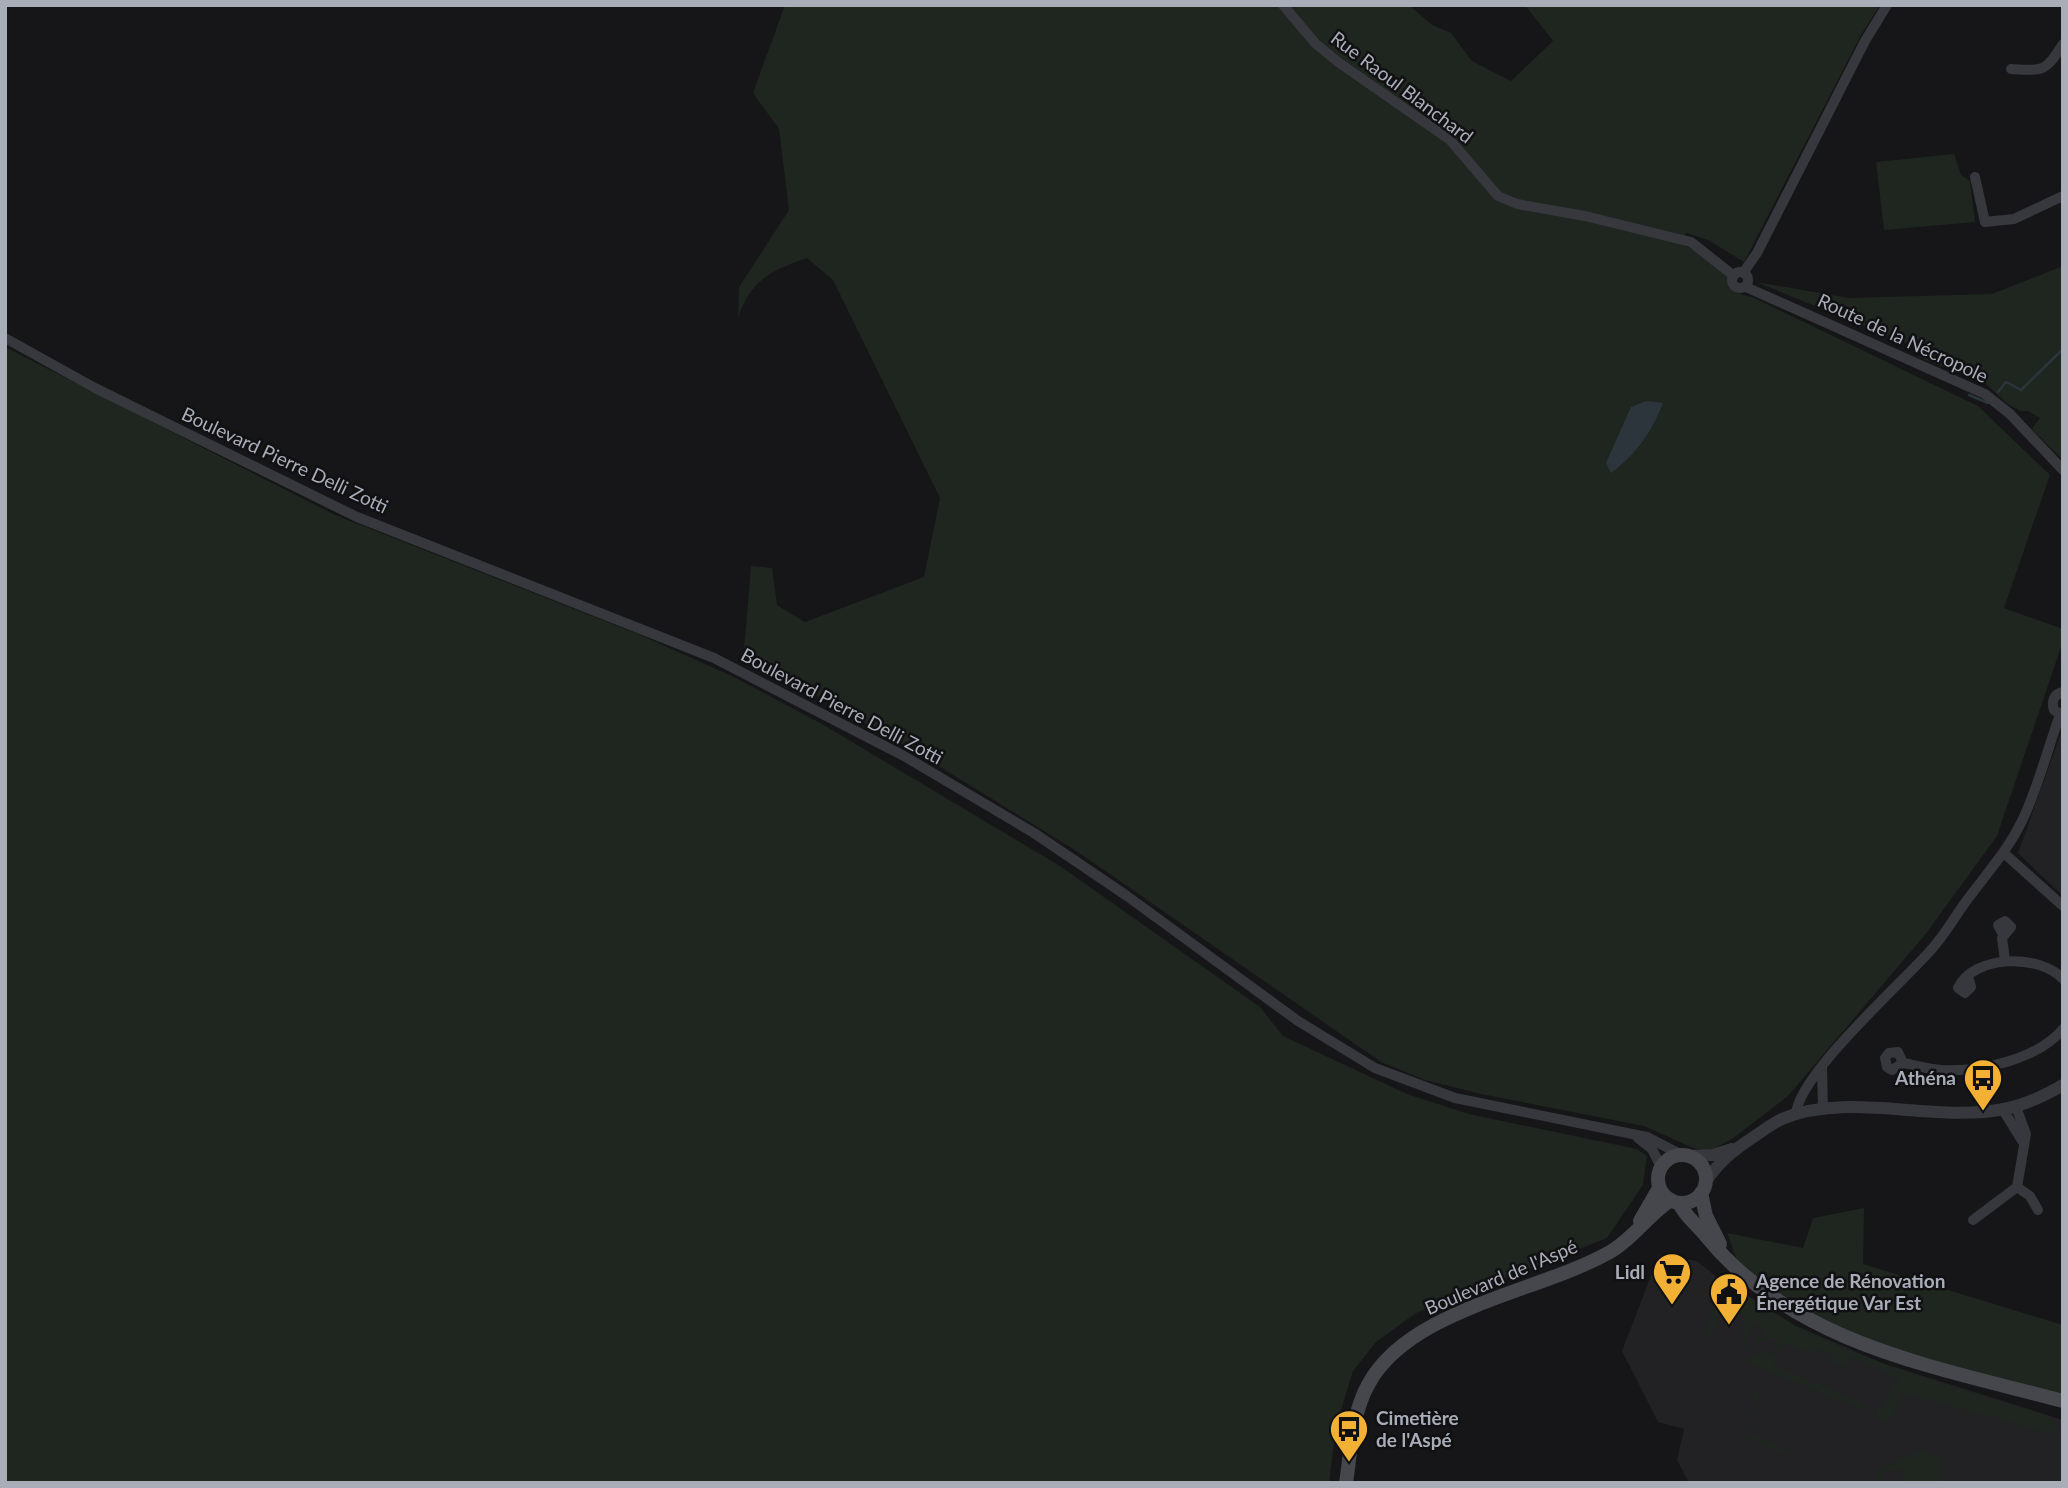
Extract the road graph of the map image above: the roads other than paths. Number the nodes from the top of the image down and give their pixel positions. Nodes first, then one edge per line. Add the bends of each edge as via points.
1 (1283, 5) edge
2 (1887, 5) edge
3 (2063, 44) edge
4 (2011, 69) dead end
5 (1975, 177) dead end
6 (2063, 196) edge
7 (1738, 274) junction
8 (5, 338) edge
9 (2063, 470) edge
10 (2063, 692) edge
11 (2061, 715) edge
12 (2005, 854) junction
13 (2063, 906) edge
14 (2003, 934) dead end
15 (2005, 960) junction
16 (1969, 976) dead end
17 (2063, 979) edge
18 (2063, 1029) edge
19 (1903, 1063) dead end
20 (1822, 1068) junction
21 (2063, 1085) edge
22 (2009, 1108) junction
23 (1823, 1110) junction
24 (1796, 1115) junction
25 (1636, 1136) junction
26 (1739, 1147) junction
27 (1686, 1156) junction
28 (1661, 1167) junction
29 (2017, 1187) junction
30 (1659, 1188) junction
31 (1703, 1188) junction
32 (1675, 1202) junction
33 (2038, 1210) dead end
34 (1973, 1220) dead end
35 (1637, 1228) junction
36 (1740, 1274) junction
37 (1942, 1371) junction
38 (2063, 1401) edge
39 (2063, 1410) edge
40 (1346, 1483) edge

1 - 7 street, Rue Raoul Blanchard via 1338,62 1450,140 1498,196 1517,204 1681,238
2 - 7 street via 1757,253
3 - 4 street via 2048,68
5 - 6 street via 1984,222 2014,219
7 - 9 street, Route de la Nécropole via 1748,282 1745,287 1985,394
8 - 25 street, Boulevard Pierre Delli Zotti via 95,388 357,517 714,658 904,756 1034,833 1298,1021 1375,1068 1455,1098
10 - 11 street via 2052,702
11 - 12 street via 2024,818
12 - 13 street
12 - 20 street via 1930,951
14 - 15 street
15 - 16 street
15 - 17 street via 2039,964
18 - 19 street via 2039,1047 1989,1066 1939,1070
20 - 23 street
20 - 24 street via 1808,1084
21 - 22 street
22 - 23 street
22 - 29 street via 2025,1144
23 - 24 street
24 - 26 street
25 - 27 street, Boulevard Pierre Delli Zotti
25 - 28 street via 1652,1149
26 - 27 street via 1713,1155
26 - 31 street via 1716,1166
27 - 28 main road via 1670,1158
27 - 31 main road via 1702,1167
28 - 30 main road
29 - 33 street via 2030,1196
29 - 34 street
30 - 32 main road
30 - 35 main road, Boulevard de l'Aspé
31 - 32 main road via 1692,1201
31 - 36 main road via 1714,1232
32 - 35 main road, Boulevard de l'Aspé via 1658,1207
32 - 36 main road
35 - 40 main road, Boulevard de l'Aspé via 1610,1252 1438,1323 1394,1349 1370,1382 1358,1409
36 - 37 main road via 1826,1329
37 - 38 main road
37 - 39 main road

